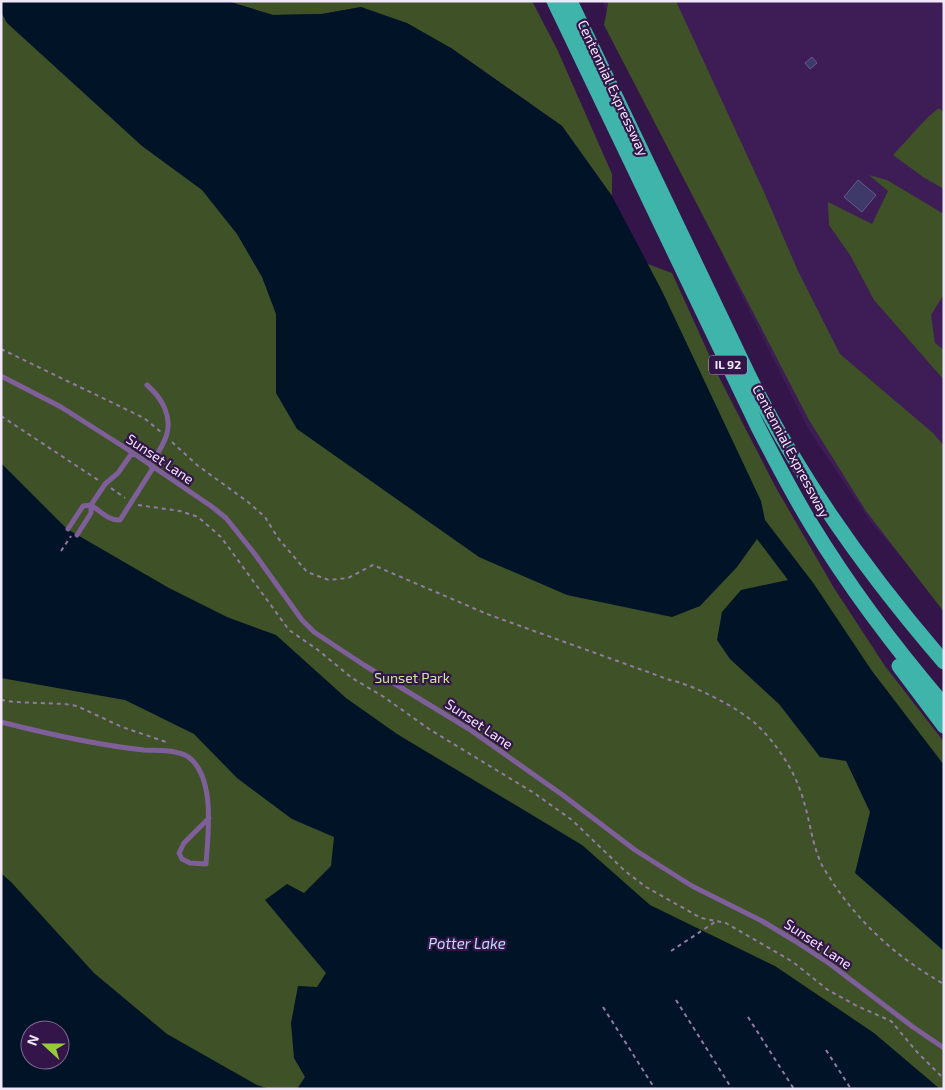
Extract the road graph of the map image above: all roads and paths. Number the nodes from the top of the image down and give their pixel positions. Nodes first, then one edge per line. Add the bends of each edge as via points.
1 (554, 1) edge
2 (570, 1) edge
3 (1, 349) edge
4 (1, 376) edge
5 (146, 385) dead end
6 (1, 416) edge
7 (166, 437) junction
8 (132, 453) junction
9 (152, 467) junction
10 (105, 484) junction
11 (132, 502) junction
12 (91, 505) junction
13 (68, 529) dead end
14 (77, 535) dead end
15 (67, 542) dead end
16 (61, 551) dead end
17 (851, 585) junction
18 (944, 662) edge
19 (1, 700) edge
20 (944, 705) edge
21 (1, 722) edge
22 (944, 726) edge
23 (186, 756) junction
24 (209, 818) junction
25 (715, 922) junction
26 (671, 952) dead end
27 (944, 984) edge
28 (676, 1000) dead end
29 (603, 1007) dead end
30 (748, 1017) dead end
31 (944, 1048) edge
32 (826, 1050) dead end
33 (944, 1079) edge
34 (655, 1089) edge
35 (732, 1089) edge
36 (794, 1089) edge
37 (851, 1089) edge

1 - 17 highway, Centennial Expressway / IL 92 via 758,427 810,524
2 - 18 highway, Centennial Expressway / IL 92 via 774,423 852,549
3 - 7 path via 144,418
4 - 8 lane, Sunset Lane via 61,407
5 - 7 lane via 165,406 168,419
6 - 10 path
7 - 9 lane
7 - 27 path via 265,517 307,572 329,580 348,578 373,565 487,614 687,684 756,723 775,744 795,780 822,864 840,894 893,950
8 - 9 lane, Sunset Lane
8 - 10 lane via 118,474
9 - 11 lane
9 - 31 lane, Sunset Lane via 226,518 314,632 469,729 635,850 692,886 795,940
10 - 11 path
10 - 12 lane
11 - 12 lane via 120,520 106,516
11 - 25 path via 198,517 221,538 289,630 352,678 429,729 534,792 572,820 646,887 701,918
12 - 13 lane via 82,506
12 - 14 lane via 91,513
15 - 16 path
17 - 20 highway, Centennial Expressway / IL 92 via 895,646
17 - 22 highway via 893,658
19 - 23 path via 77,706 122,727 178,747
21 - 23 lane via 80,740
23 - 24 lane via 202,776
24 - 24 lane via 184,843 179,853 182,860 206,864
25 - 26 path
25 - 33 path via 726,923 793,962 828,990 891,1021
28 - 35 path
29 - 34 path
30 - 36 path
32 - 37 path

